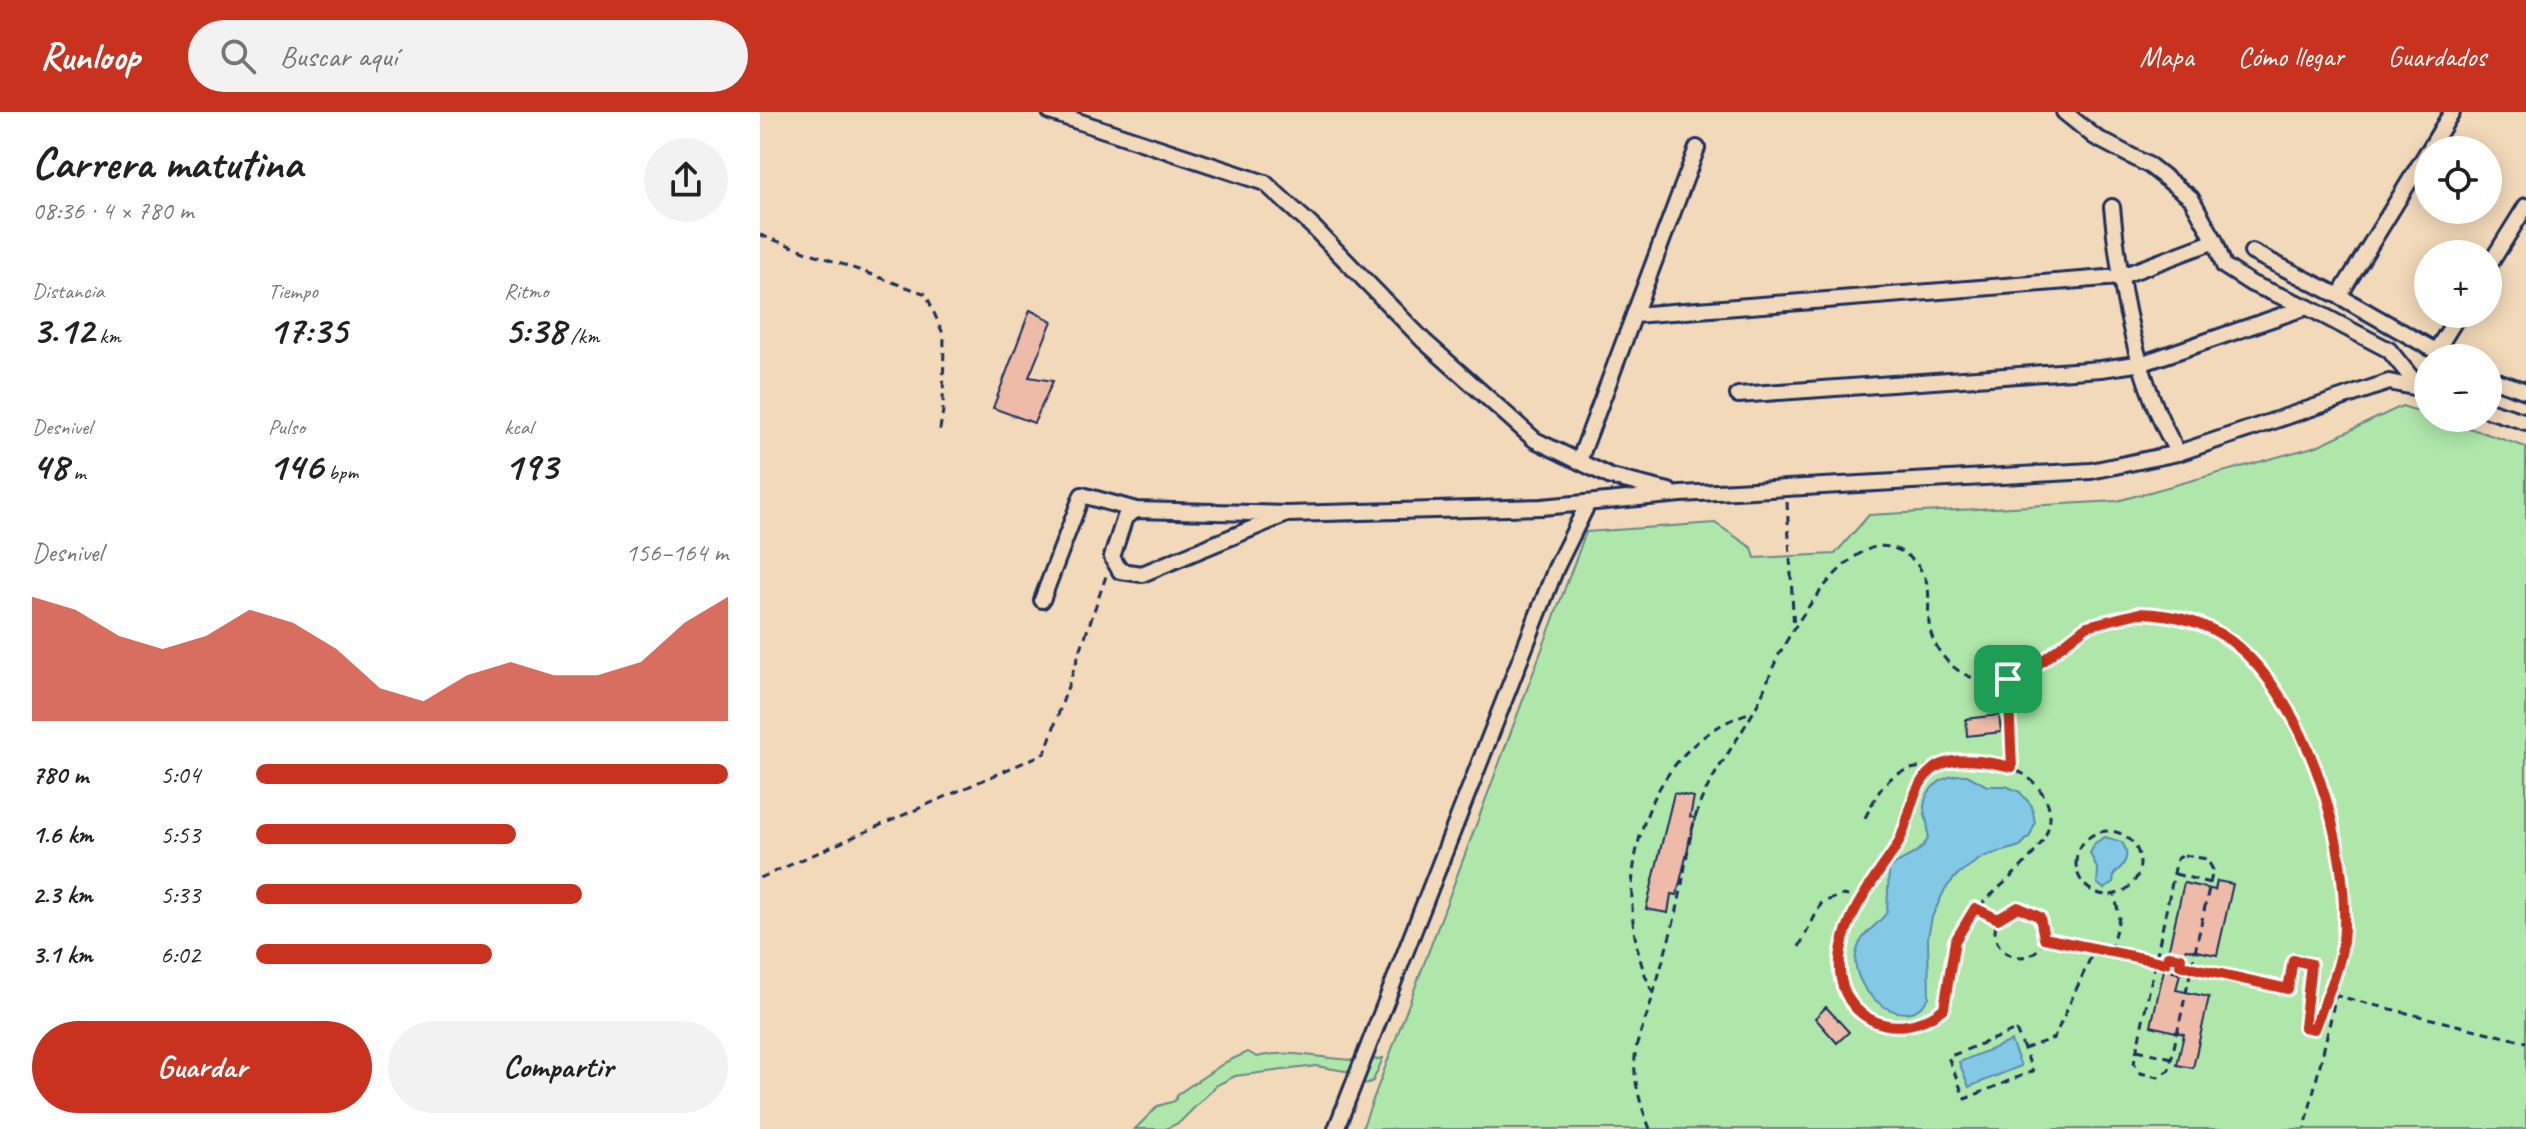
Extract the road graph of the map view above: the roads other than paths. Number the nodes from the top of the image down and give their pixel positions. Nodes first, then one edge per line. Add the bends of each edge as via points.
1 (1050, 112) edge
2 (2064, 112) edge
3 (2452, 112) edge
4 (2437, 136) edge
5 (1697, 148) dead end
6 (2414, 173) edge
7 (2526, 206) edge
8 (2112, 207) dead end
9 (2215, 241) junction
10 (2502, 245) edge
11 (2252, 252) dead end
12 (2119, 277) junction
13 (2339, 296) junction
14 (2307, 307) junction
15 (1634, 315) junction
16 (2423, 344) edge
17 (2143, 363) junction
18 (2414, 378) edge
19 (2502, 383) edge
20 (2414, 386) edge
21 (2526, 391) edge
22 (1738, 395) dead end
23 (2502, 414) edge
24 (2526, 422) edge
25 (2178, 453) junction
26 (1579, 461) junction
27 (1681, 494) junction
28 (1588, 503) junction
29 (1136, 510) junction
30 (1287, 514) junction
31 (1042, 600) dead end
32 (1336, 1129) edge

1 - 26 street via 1265,183 1424,341 1535,440
2 - 9 street via 2191,198
3 - 4 street
5 - 15 street
6 - 13 street
7 - 10 street
8 - 12 street
9 - 12 street
9 - 14 street via 2224,266
11 - 13 street
12 - 15 street
12 - 17 street
13 - 16 street
14 - 17 street
14 - 18 street via 2389,350
15 - 26 street
17 - 22 street
17 - 25 street
19 - 21 street
20 - 25 street via 2389,382
23 - 24 street
25 - 27 street via 2091,471
26 - 27 street via 1611,477
27 - 28 street
28 - 30 street
28 - 32 street via 1556,568
29 - 30 street
29 - 30 street via 1125,517 1112,557 1120,571 1142,574
29 - 31 street via 1082,495

